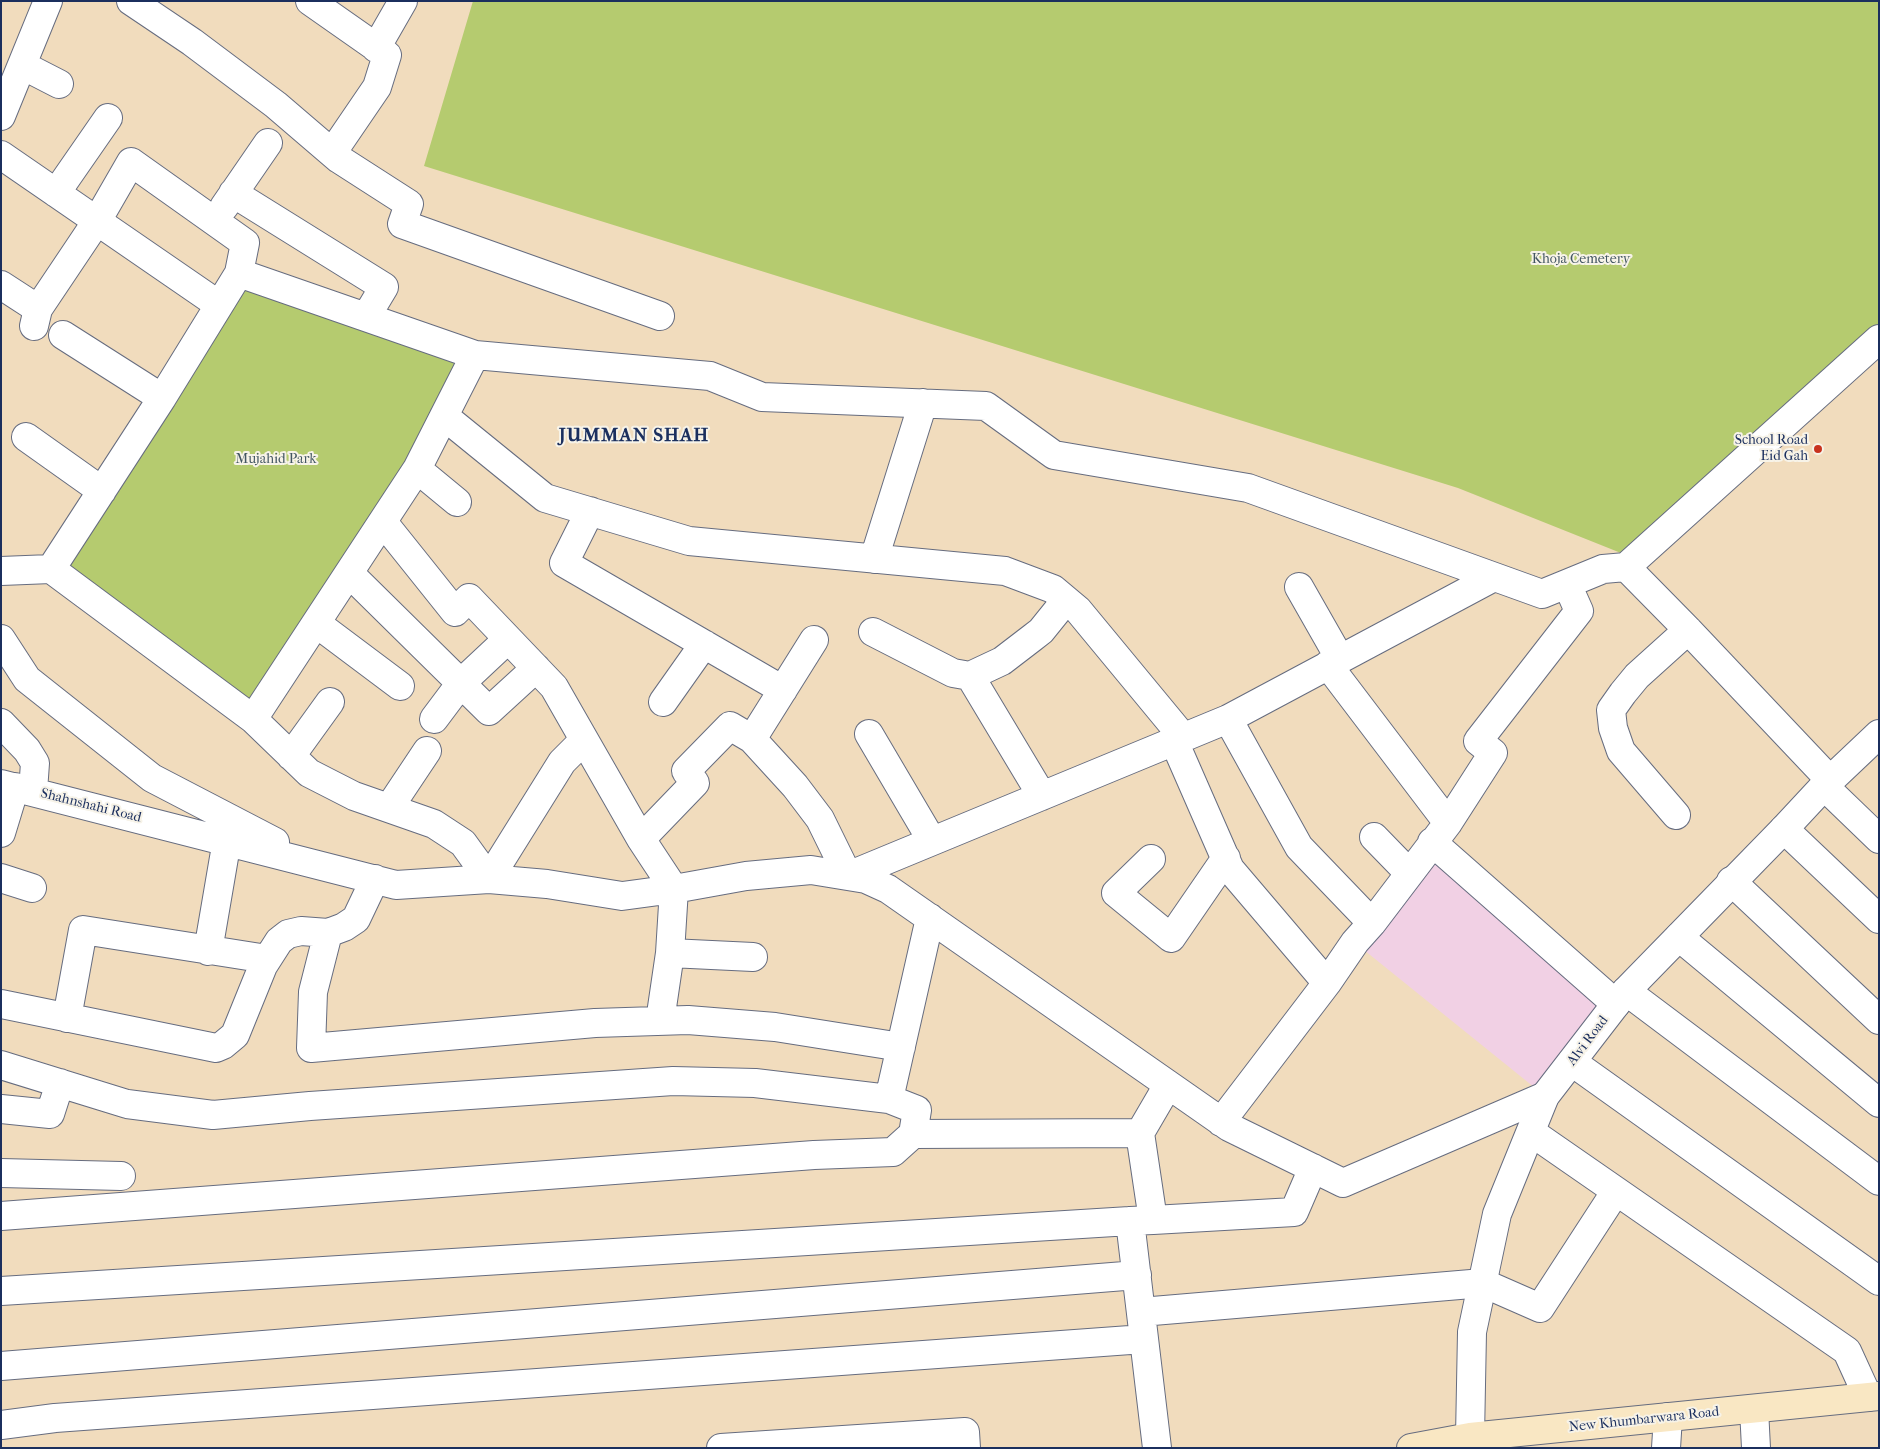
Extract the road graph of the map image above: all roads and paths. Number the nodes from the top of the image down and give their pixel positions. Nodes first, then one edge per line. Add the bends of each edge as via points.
1 (48, 1) edge
2 (131, 1) edge
3 (310, 1) edge
4 (403, 1) edge
5 (376, 48) junction
6 (22, 65) junction
7 (59, 84) dead end
8 (1, 116) edge
9 (108, 118) dead end
10 (268, 143) dead end
11 (332, 152) junction
12 (1, 154) edge
13 (56, 193) junction
14 (234, 193) junction
15 (97, 221) junction
16 (215, 221) junction
17 (239, 273) junction
18 (1, 285) edge
19 (219, 305) junction
20 (660, 316) dead end
21 (366, 318) junction
22 (63, 334) dead end
23 (1879, 339) edge
24 (475, 355) junction
25 (162, 398) junction
26 (923, 403) junction
27 (444, 416) junction
28 (26, 436) dead end
29 (417, 469) junction
30 (102, 491) junction
31 (457, 502) dead end
32 (590, 511) junction
33 (382, 522) junction
34 (874, 559) junction
35 (1626, 567) junction
36 (51, 569) junction
37 (1, 571) edge
38 (349, 573) junction
39 (1494, 576) junction
40 (1567, 584) junction
41 (1300, 587) dead end
42 (1066, 600) junction
43 (316, 622) junction
44 (1688, 630) junction
45 (873, 632) dead end
46 (1, 639) edge
47 (508, 639) junction
48 (814, 640) dead end
49 (704, 644) junction
50 (1334, 662) junction
51 (536, 668) junction
52 (970, 676) junction
53 (461, 683) junction
54 (400, 686) dead end
55 (783, 690) junction
56 (330, 702) dead end
57 (663, 702) dead end
58 (253, 719) junction
59 (434, 719) dead end
60 (1228, 719) junction
61 (1, 723) edge
62 (869, 734) dead end
63 (1879, 734) edge
64 (752, 739) junction
65 (1179, 739) junction
66 (584, 740) junction
67 (427, 751) dead end
68 (291, 756) junction
69 (1827, 783) junction
70 (16, 787) edge
71 (1042, 796) junction
72 (389, 808) junction
73 (1676, 815) dead end
74 (1784, 829) junction
75 (1440, 832) junction
76 (1, 833) edge
77 (1374, 837) dead end
78 (641, 839) junction
79 (1879, 839) edge
80 (227, 840) junction
81 (932, 841) junction
82 (1226, 858) junction
83 (1151, 859) dead end
84 (318, 864) junction
85 (1410, 873) junction
86 (848, 876) junction
87 (1, 878) edge
88 (375, 879) junction
89 (489, 879) junction
90 (1732, 881) junction
91 (32, 888) dead end
92 (674, 889) junction
93 (930, 918) junction
94 (1879, 919) edge
95 (1372, 923) junction
96 (328, 933) junction
97 (1678, 937) junction
98 (208, 951) junction
99 (670, 953) junction
100 (753, 957) dead end
101 (267, 959) junction
102 (1327, 983) junction
103 (1621, 997) junction
104 (1, 1004) edge
105 (67, 1018) junction
106 (1879, 1020) edge
107 (660, 1021) junction
108 (901, 1047) junction
109 (1572, 1062) junction
110 (1, 1065) edge
111 (60, 1083) junction
112 (1168, 1085) junction
113 (1545, 1096) junction
114 (889, 1099) junction
115 (1879, 1103) edge
116 (1, 1109) edge
117 (1221, 1122) junction
118 (1531, 1132) junction
119 (1140, 1133) junction
120 (913, 1134) junction
121 (1313, 1168) junction
122 (1, 1173) edge
123 (122, 1176) dead end
124 (1879, 1181) edge
125 (1616, 1191) junction
126 (1, 1216) edge
127 (1142, 1221) junction
128 (1137, 1275) junction
129 (1879, 1281) edge
130 (1483, 1284) junction
131 (1, 1291) edge
132 (1141, 1312) junction
133 (1144, 1339) junction
134 (1, 1366) edge
135 (1873, 1397) edge
136 (1754, 1408) junction
137 (1668, 1417) junction
138 (1, 1425) edge
139 (1468, 1442) edge
140 (721, 1448) edge
141 (966, 1448) edge
142 (1157, 1448) edge
143 (1411, 1448) edge
144 (1666, 1448) edge
145 (1756, 1448) edge

1 - 6 street
2 - 11 street via 276,105
3 - 5 street
4 - 5 street
5 - 11 street via 386,55 377,87
6 - 7 street
6 - 8 street
9 - 13 street
10 - 14 street
11 - 20 street via 409,204 402,224
12 - 13 street
13 - 15 street
14 - 16 street
14 - 21 street via 384,286
15 - 16 street via 131,162
15 - 18 street via 36,317
15 - 19 street
16 - 17 street via 245,242
17 - 19 street
17 - 21 street
19 - 25 street
21 - 24 street
22 - 25 street
23 - 35 street
24 - 26 street via 710,376 762,397
24 - 27 street
25 - 30 street
26 - 34 street
26 - 39 street via 986,406 1054,455 1248,488
27 - 29 street
27 - 32 street via 545,498
28 - 30 street
29 - 31 street
29 - 33 street
30 - 36 street
32 - 34 street via 688,541
32 - 49 street via 564,563
33 - 38 street
33 - 47 street via 455,612 469,598
34 - 42 street via 1004,571 1053,589
35 - 40 street via 1603,569
35 - 44 street
36 - 37 street
36 - 58 street
38 - 43 street
38 - 53 street
39 - 40 street via 1542,594
39 - 50 street
40 - 75 street via 1579,611 1478,741 1493,753
41 - 50 street
42 - 52 street via 1041,631 1002,661
42 - 65 street via 1078,610
43 - 54 street
43 - 58 street
44 - 69 street
44 - 73 street via 1637,676 1611,710 1620,751
45 - 52 street via 953,673
46 - 84 street via 27,679 152,778
47 - 51 street
47 - 53 street
48 - 55 street
49 - 55 street
49 - 57 street
50 - 60 street
50 - 75 street
51 - 53 street via 489,711
51 - 66 street via 554,687
52 - 71 street
53 - 59 street
55 - 64 street
56 - 68 street
58 - 68 street
60 - 65 street
60 - 95 street via 1299,847
61 - 70 street via 35,763
62 - 81 street
63 - 69 street, Alvi Road
64 - 78 street via 730,726 686,771 695,783
64 - 86 street via 820,819
65 - 71 street
65 - 82 street
66 - 78 street
66 - 89 street via 562,762
67 - 72 street
68 - 72 street via 309,773 354,796
69 - 74 street, Alvi Road
69 - 79 street
70 - 76 street
70 - 80 street, Shahnshahi Road
71 - 81 street
72 - 89 street via 434,824 463,843
74 - 90 street, Alvi Road
74 - 94 street
75 - 85 street
75 - 103 street
77 - 85 street
78 - 92 street
80 - 84 street, Shahnshahi Road
80 - 98 street
81 - 86 street
82 - 83 street via 1171,938 1116,893
82 - 102 street via 1230,869
84 - 88 street
85 - 95 street
86 - 92 street via 811,870 746,876
86 - 93 street via 866,879 888,889
87 - 91 street
88 - 89 street via 396,884
88 - 96 street via 356,919
89 - 92 street via 548,884 622,896
90 - 97 street, Alvi Road
90 - 106 street
92 - 99 street
93 - 108 street
93 - 112 street
95 - 102 street
96 - 101 street via 301,931 288,934
96 - 107 street via 313,992 311,1048 585,1024
97 - 103 street, Alvi Road
97 - 115 street
98 - 101 street
98 - 105 street via 83,930
99 - 100 street
99 - 107 street
101 - 105 street via 234,1034 216,1048
102 - 117 street
103 - 109 street, Alvi Road
103 - 124 street
104 - 105 street
107 - 108 street via 775,1027
108 - 114 street
109 - 113 street, Alvi Road
109 - 129 street
110 - 111 street
111 - 114 street via 127,1104 213,1115 673,1081 755,1082
111 - 116 street via 50,1114
112 - 117 street
112 - 119 street
113 - 118 street, Alvi Road
113 - 121 street via 1343,1183
114 - 120 street via 917,1110
117 - 121 street
118 - 125 street
118 - 130 street, Alvi Road via 1497,1214
119 - 120 street
119 - 127 street
120 - 126 street via 894,1152 814,1155
121 - 127 street via 1294,1212
122 - 123 street
125 - 130 street via 1540,1308
125 - 135 street via 1847,1351
127 - 128 street
127 - 131 street
128 - 132 street
128 - 134 street
130 - 132 street
130 - 139 street, Alvi Road via 1472,1332
132 - 133 street
133 - 138 street via 55,1418
133 - 142 street
135 - 136 main road, New Khumbarwara Road
136 - 137 main road, New Khumbarwara Road
136 - 145 street
137 - 139 main road, New Khumbarwara Road
137 - 144 street
139 - 143 main road, New Khumbarwara Road
140 - 141 street via 965,1432

